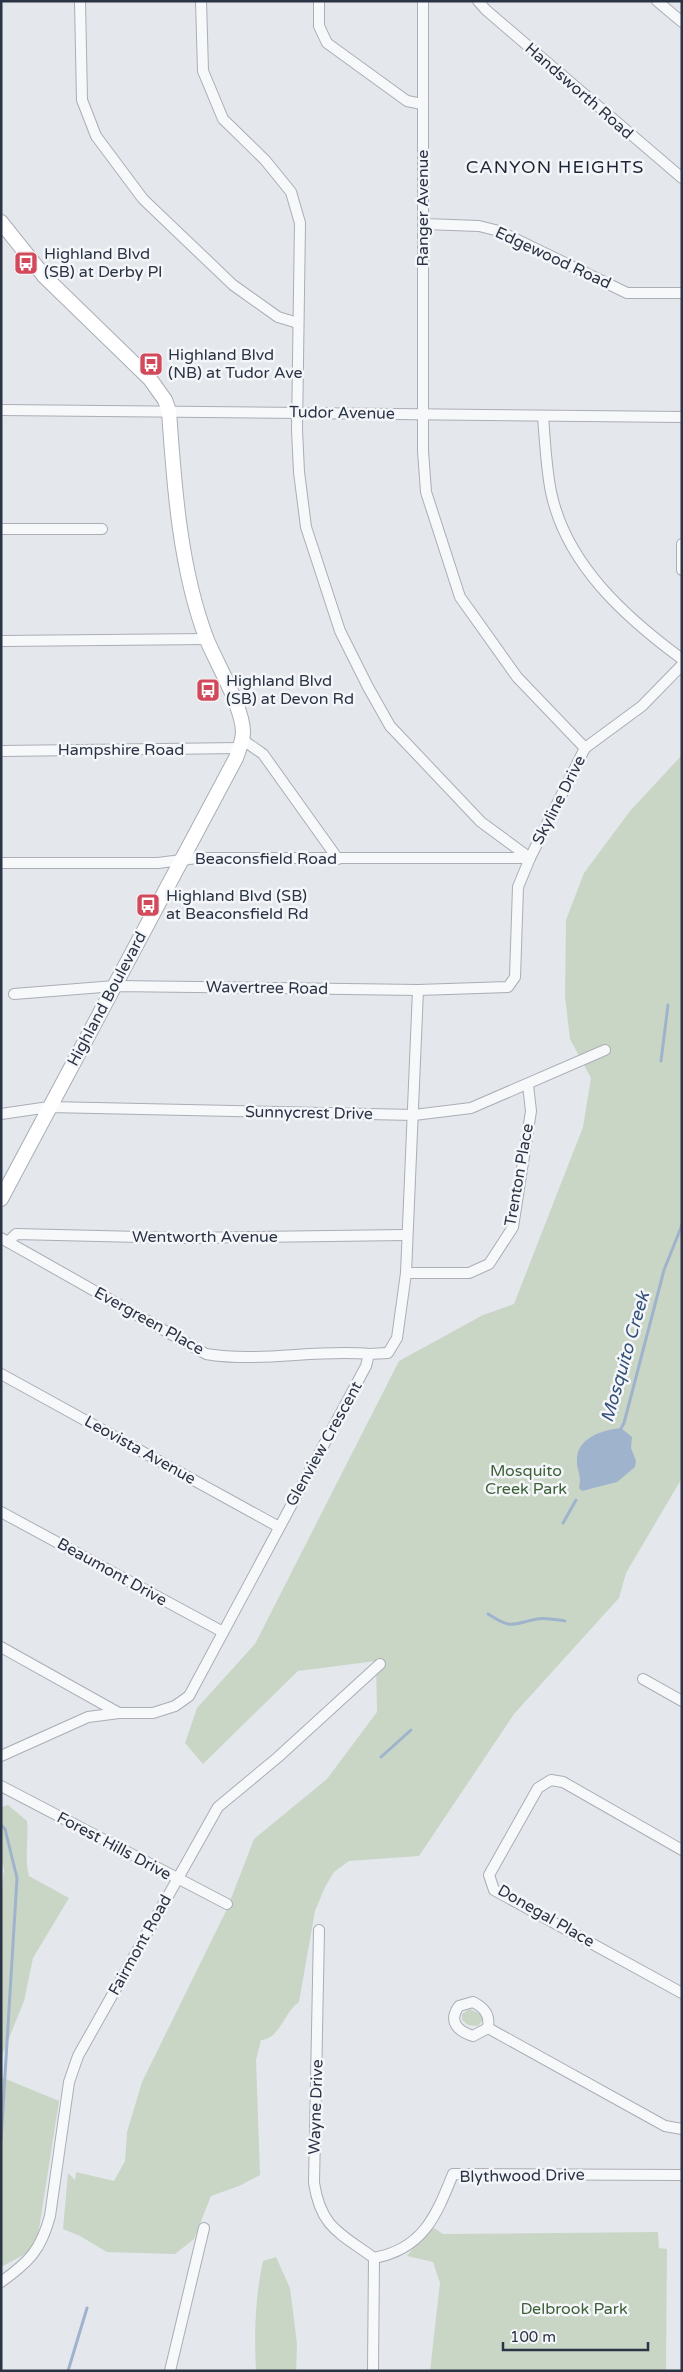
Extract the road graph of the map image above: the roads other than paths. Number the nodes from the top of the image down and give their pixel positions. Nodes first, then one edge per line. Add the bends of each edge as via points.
1 (80, 1) edge
2 (201, 1) edge
3 (319, 1) edge
4 (423, 1) edge
5 (478, 1) edge
6 (657, 1) edge
7 (682, 22) edge
8 (422, 104) junction
9 (682, 178) edge
10 (1, 222) edge
11 (424, 224) junction
12 (682, 293) edge
13 (298, 323) junction
14 (1, 410) edge
15 (169, 411) junction
16 (298, 412) junction
17 (423, 414) junction
18 (542, 416) junction
19 (682, 417) edge
20 (1, 529) edge
21 (102, 529) dead end
22 (682, 544) edge
23 (682, 570) edge
24 (207, 639) junction
25 (1, 641) edge
26 (682, 659) edge
27 (682, 664) edge
28 (241, 744) junction
29 (585, 748) junction
30 (1, 750) edge
31 (530, 858) junction
32 (338, 859) junction
33 (181, 860) junction
34 (1, 863) edge
35 (515, 977) joint
36 (115, 986) junction
37 (418, 990) junction
38 (14, 994) dead end
39 (605, 1050) dead end
40 (528, 1084) junction
41 (49, 1107) junction
42 (1, 1114) edge
43 (414, 1115) junction
44 (1, 1199) edge
45 (406, 1236) junction
46 (5, 1240) edge
47 (406, 1274) junction
48 (369, 1354) junction
49 (1, 1374) edge
50 (1, 1512) edge
51 (279, 1527) junction
52 (223, 1632) junction
53 (1, 1647) edge
54 (380, 1664) dead end
55 (643, 1679) dead end
56 (682, 1701) edge
57 (119, 1713) junction
58 (1, 1756) edge
59 (1, 1786) edge
60 (682, 1850) edge
61 (176, 1879) junction
62 (227, 1904) dead end
63 (319, 1930) dead end
64 (682, 1994) edge
65 (488, 2028) dead end
66 (682, 2128) edge
67 (682, 2175) edge
68 (204, 2228) dead end
69 (374, 2258) junction
70 (1, 2282) edge
71 (170, 2371) edge
72 (373, 2371) edge

1 - 13 street via 82,100 96,136 143,199 233,285 278,317
2 - 13 street via 203,71 223,119 265,160 290,192 300,223
3 - 8 street via 319,26 327,43 408,101
4 - 8 street, Ranger Avenue
5 - 9 street, Handsworth Road
6 - 7 street
8 - 11 street, Ranger Avenue
10 - 15 street via 44,276 150,379
11 - 12 street, Edgewood Road via 480,226 498,231 627,293
11 - 17 street, Ranger Avenue
13 - 16 street
14 - 15 street, Tudor Avenue
15 - 16 street, Tudor Avenue
15 - 24 street via 176,504 192,587
16 - 17 street, Tudor Avenue
16 - 31 street via 299,472 306,526 340,631 368,687 390,726 422,760 481,822
17 - 18 street, Tudor Avenue
17 - 29 street, Ranger Avenue via 426,492 460,597 517,677
18 - 19 street, Tudor Avenue
18 - 26 street via 551,492 563,526 584,568 630,618
20 - 21 street
22 - 23 street
24 - 25 street
24 - 28 street via 240,714 243,725
27 - 29 street, Skyline Drive via 642,706
28 - 30 street, Hampshire Road via 213,749
28 - 32 street via 263,754
28 - 33 street, Highland Boulevard
29 - 31 street, Skyline Drive
31 - 32 street, Beaconsfield Road
31 - 35 street, Skyline Drive via 518,887
32 - 33 street, Beaconsfield Road
33 - 34 street, Beaconsfield Road via 158,863
33 - 36 street, Highland Boulevard
35 - 37 street, Wavertree Road via 508,987
36 - 37 street, Wavertree Road
36 - 38 street, Wavertree Road
36 - 41 street, Highland Boulevard
37 - 43 street
39 - 40 street, Sunnycrest Drive
40 - 43 street, Sunnycrest Drive via 472,1108
40 - 47 street, Trenton Place via 531,1111 513,1227 489,1264 469,1273
41 - 42 street, Sunnycrest Drive
41 - 43 street, Sunnycrest Drive
41 - 44 street, Highland Boulevard
43 - 45 street
45 - 46 street, Wentworth Avenue via 181,1238 16,1234
45 - 47 street
46 - 48 street, Evergreen Place via 206,1354 233,1358 340,1352
47 - 48 street via 397,1338 388,1353
48 - 51 street, Glenview Crescent via 366,1366
49 - 51 street, Leovista Avenue
50 - 52 street, Beaumont Drive
51 - 52 street, Glenview Crescent
52 - 57 street, Glenview Crescent via 189,1696 175,1706 153,1713
53 - 57 street
54 - 61 street, Fairmont Road via 218,1807
55 - 56 street
57 - 58 street, Glenview Crescent via 88,1717
59 - 61 street, Forest Hills Drive
60 - 64 street, Donegal Place via 563,1782 551,1780 538,1788 489,1874 494,1890
61 - 62 street, Forest Hills Drive
61 - 70 street, Fairmont Road via 78,2056 69,2082 45,2234 32,2257
63 - 69 street, Wayne Drive via 314,2183 317,2205 330,2226
65 - 66 street via 665,2126
67 - 69 street, Blythwood Drive via 453,2174 436,2215 416,2239 390,2255
68 - 71 street
69 - 72 street

